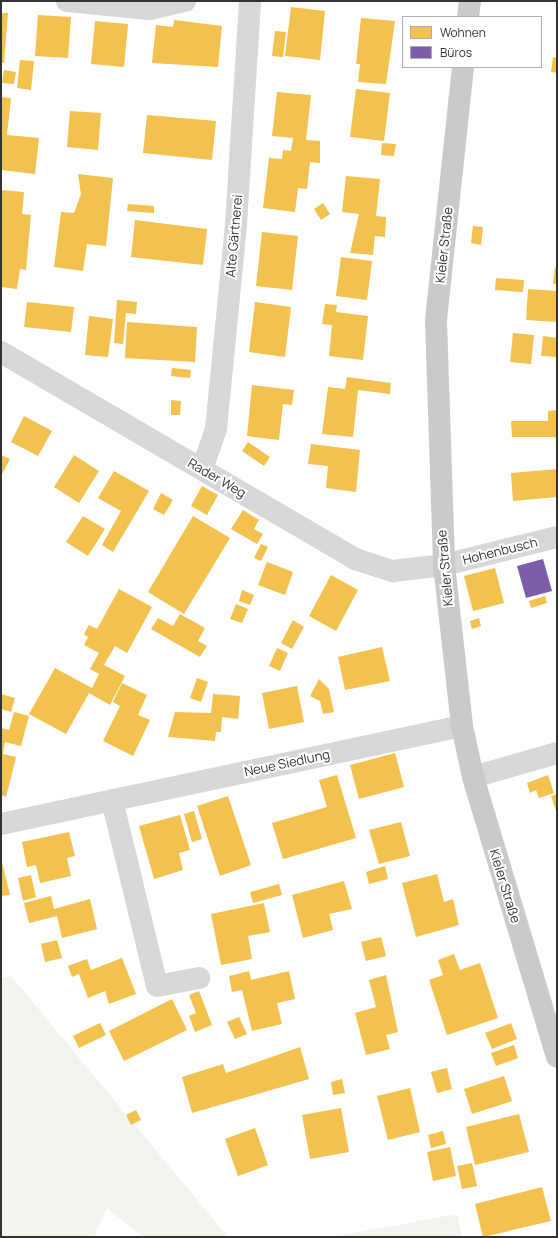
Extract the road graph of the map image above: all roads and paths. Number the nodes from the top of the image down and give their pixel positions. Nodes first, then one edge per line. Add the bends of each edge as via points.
1 (67, 1) edge
2 (185, 1) edge
3 (250, 1) edge
4 (470, 1) edge
5 (468, 16) edge
6 (463, 68) edge
7 (1, 352) edge
8 (202, 469) junction
9 (557, 537) edge
10 (444, 566) junction
11 (462, 726) junction
12 (557, 753) edge
13 (473, 777) junction
14 (112, 800) junction
15 (1, 824) edge
16 (199, 978) dead end
17 (557, 1057) edge

1 - 2 street via 150,9
3 - 8 street, Alte Gärtnerei via 236,224 216,429
4 - 5 main road
6 - 10 main road, Kieler Straße via 436,322
7 - 8 street, Rader Weg
8 - 10 street, Rader Weg via 355,559 393,571
9 - 10 street, Hohenbusch
10 - 11 main road, Kieler Straße
11 - 13 main road, Kieler Straße
11 - 14 street, Neue Siedlung
12 - 13 street
13 - 17 main road, Kieler Straße
14 - 15 street, Neue Siedlung
14 - 16 street via 157,986

